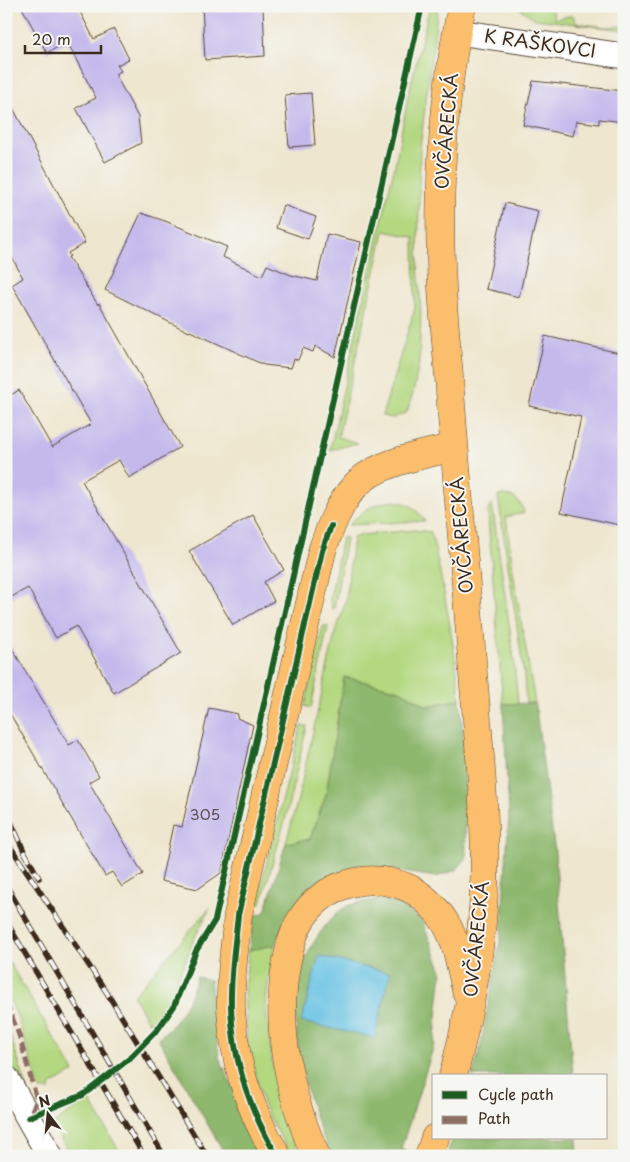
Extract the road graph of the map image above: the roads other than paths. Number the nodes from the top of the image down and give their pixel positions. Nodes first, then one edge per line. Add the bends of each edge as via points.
1 (460, 19) edge
2 (624, 56) edge
3 (454, 447) junction
4 (470, 1005) junction
5 (454, 1069) edge
6 (6, 1078) edge
7 (434, 1140) edge
8 (50, 1156) edge
9 (278, 1156) edge
10 (316, 1156) edge
11 (429, 1156) edge

1 - 2 street, K RAŠKOVCI
1 - 3 main road, OVČÁRECKÁ via 448,98 441,180 441,263
3 - 4 main road, OVČÁRECKÁ via 484,830 480,944
3 - 9 main road via 393,464 372,473 356,485 342,503 322,551 238,914 232,974 231,1008 242,1080
4 - 5 main road, OVČÁRECKÁ
4 - 10 main road via 455,947 445,923 428,902 407,887 361,880 339,886 320,897 302,918 290,945 282,1010 284,1049 294,1093
6 - 8 street
7 - 11 main road

